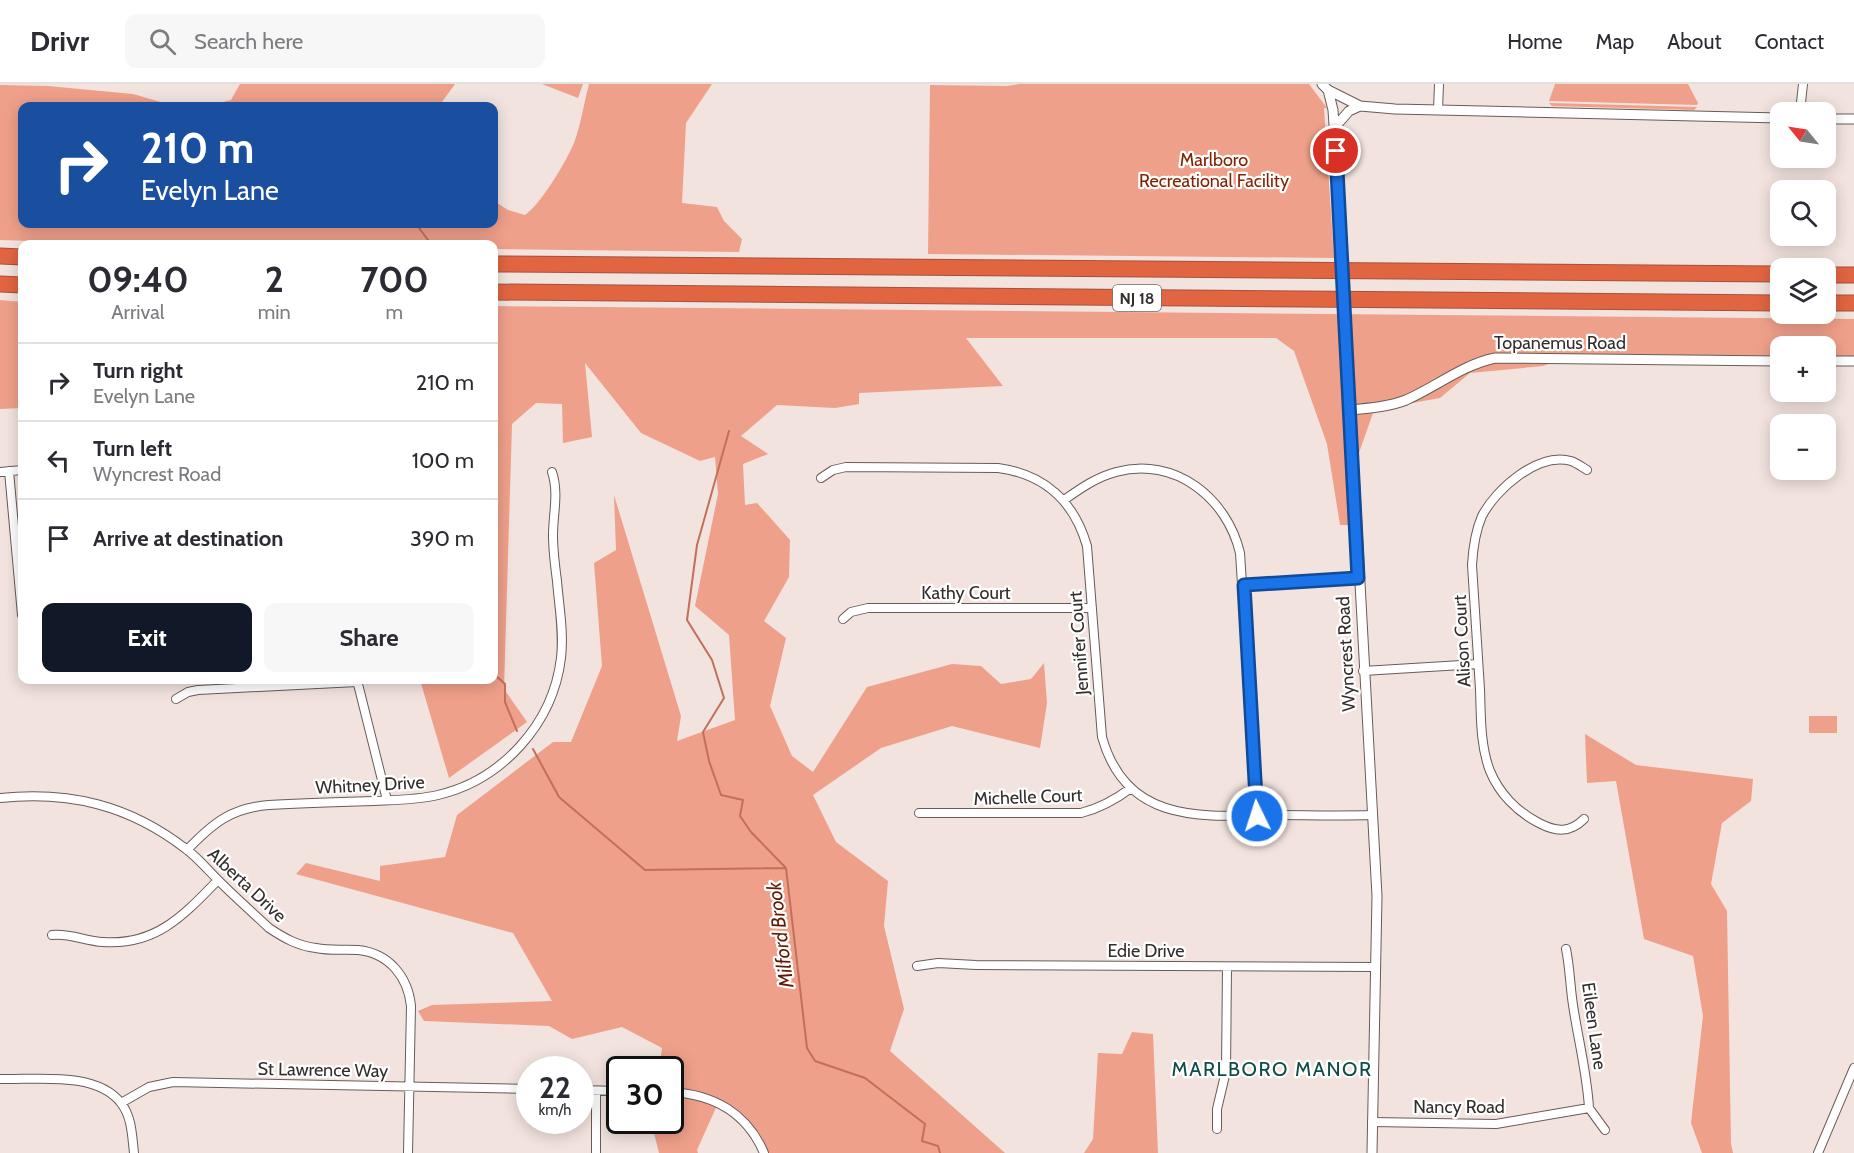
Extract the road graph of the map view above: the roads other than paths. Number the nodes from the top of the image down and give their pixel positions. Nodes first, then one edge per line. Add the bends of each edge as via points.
1 (1439, 84) edge
2 (1803, 84) edge
3 (1325, 87) edge
4 (1801, 102) edge
5 (1360, 106) junction
6 (1438, 110) junction
7 (1770, 118) edge
8 (1836, 119) edge
9 (1854, 119) edge
10 (1335, 127) junction
11 (0, 256) edge
12 (18, 257) edge
13 (498, 264) edge
14 (1770, 274) edge
15 (1836, 275) edge
16 (1854, 275) edge
17 (0, 284) edge
18 (18, 285) edge
19 (498, 292) edge
20 (1770, 303) edge
21 (1836, 303) edge
22 (1854, 303) edge
23 (1770, 361) edge
24 (1836, 361) edge
25 (1854, 361) edge
26 (1350, 410) junction
27 (1587, 470) dead end
28 (4, 472) edge
29 (552, 472) dead end
30 (821, 478) dead end
31 (1064, 500) junction
32 (1358, 578) junction
33 (18, 583) edge
34 (1244, 585) junction
35 (1092, 608) junction
36 (843, 619) dead end
37 (1478, 664) junction
38 (1363, 671) junction
39 (304, 684) edge
40 (358, 684) edge
41 (176, 699) dead end
42 (1131, 788) junction
43 (0, 798) edge
44 (387, 800) junction
45 (919, 813) dead end
46 (1372, 815) junction
47 (1257, 816) junction
48 (1584, 819) dead end
49 (187, 850) junction
50 (218, 880) junction
51 (52, 935) dead end
52 (1566, 949) dead end
53 (917, 966) dead end
54 (1227, 967) junction
55 (1374, 967) junction
56 (1854, 1068) edge
57 (0, 1079) edge
58 (410, 1087) junction
59 (516, 1089) edge
60 (596, 1091) joint
61 (606, 1091) edge
62 (684, 1094) edge
63 (121, 1103) junction
64 (1589, 1108) junction
65 (1372, 1122) junction
66 (1217, 1129) dead end
67 (1605, 1130) dead end
68 (134, 1153) edge
69 (408, 1153) edge
70 (596, 1153) edge
71 (764, 1153) edge
72 (1372, 1153) edge
73 (1818, 1153) edge

1 - 6 street
2 - 4 street
3 - 5 street
3 - 10 street, Wyncrest Road via 1334,110
5 - 6 street
5 - 10 street via 1349,111
6 - 7 street
8 - 9 street
10 - 26 street, Wyncrest Road, bridge
11 - 12 highway
13 - 14 highway, NJ 18
15 - 16 highway
17 - 18 highway
19 - 20 highway, NJ 18
21 - 22 highway
23 - 26 street, Topanemus Road via 1495,358 1471,365 1404,400
24 - 25 street
26 - 32 street, Wyncrest Road
27 - 37 street, Alison Court via 1568,460 1538,465 1510,481 1487,507 1477,528 1473,552
28 - 33 street
29 - 44 street, Whitney Drive via 556,483 553,537 562,637 558,673 549,702 521,746 478,780 438,795
30 - 31 street, Jennifer Court via 846,467 998,468 1032,477
31 - 34 street via 1095,479 1122,470 1152,469 1181,477 1208,495 1229,522 1238,543
31 - 35 street, Jennifer Court via 1087,546
32 - 34 street
32 - 38 street, Wyncrest Road
34 - 47 street
35 - 36 street, Kathy Court via 868,608 851,612
35 - 42 street, Jennifer Court via 1102,737 1110,760
37 - 38 street
37 - 48 street, Alison Court via 1485,752 1501,791 1523,814 1555,830 1572,828
38 - 46 street, Wyncrest Road
39 - 41 street via 198,690
40 - 44 street
42 - 45 street, Michelle Court via 1115,800 1081,813
42 - 47 street, Jennifer Court via 1160,807 1183,813
43 - 49 street, Alberta Drive via 46,795 99,804 140,820
44 - 49 street, Whitney Drive via 247,808 217,821
46 - 47 street, Jennifer Court
46 - 55 street, Wyncrest Road via 1377,896
49 - 50 street, Alberta Drive
50 - 51 street via 178,920 145,937 103,942
50 - 58 street, Alberta Drive via 287,940 316,948 365,951 393,966 410,998
52 - 64 street, Eileen Lane
53 - 54 street, Edie Drive via 938,963
54 - 55 street, Edie Drive
54 - 66 street via 1226,1071 1217,1109
55 - 65 street, Wyncrest Road
56 - 73 street
57 - 63 street via 84,1081 103,1088
58 - 59 street, St Lawrence Way
58 - 63 street, St Lawrence Way via 172,1082 149,1087
58 - 69 street, Alberta Drive
60 - 61 street
60 - 70 street
62 - 71 street via 703,1097 729,1109 746,1123
63 - 68 street via 130,1123
64 - 65 street, Nancy Road via 1496,1124
64 - 67 street
65 - 72 street, Wyncrest Road

